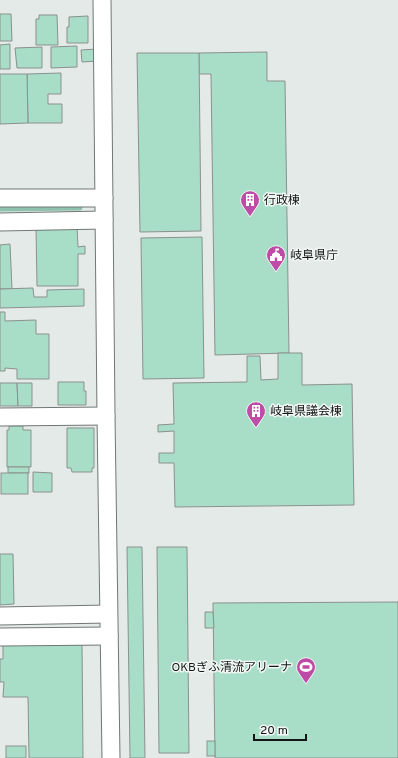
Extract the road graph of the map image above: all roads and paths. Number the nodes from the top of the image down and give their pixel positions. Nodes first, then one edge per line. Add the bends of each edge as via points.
1 (102, 0) edge
2 (0, 198) edge
3 (104, 198) junction
4 (104, 220) junction
5 (0, 222) edge
6 (106, 416) junction
7 (0, 417) edge
8 (108, 614) junction
9 (0, 616) edge
10 (109, 636) junction
11 (0, 637) edge
12 (111, 758) edge

1 - 3 street
2 - 3 street
3 - 4 street
4 - 5 street
4 - 6 street
6 - 7 street
6 - 8 street
8 - 9 street
8 - 10 street
10 - 11 street
10 - 12 street

